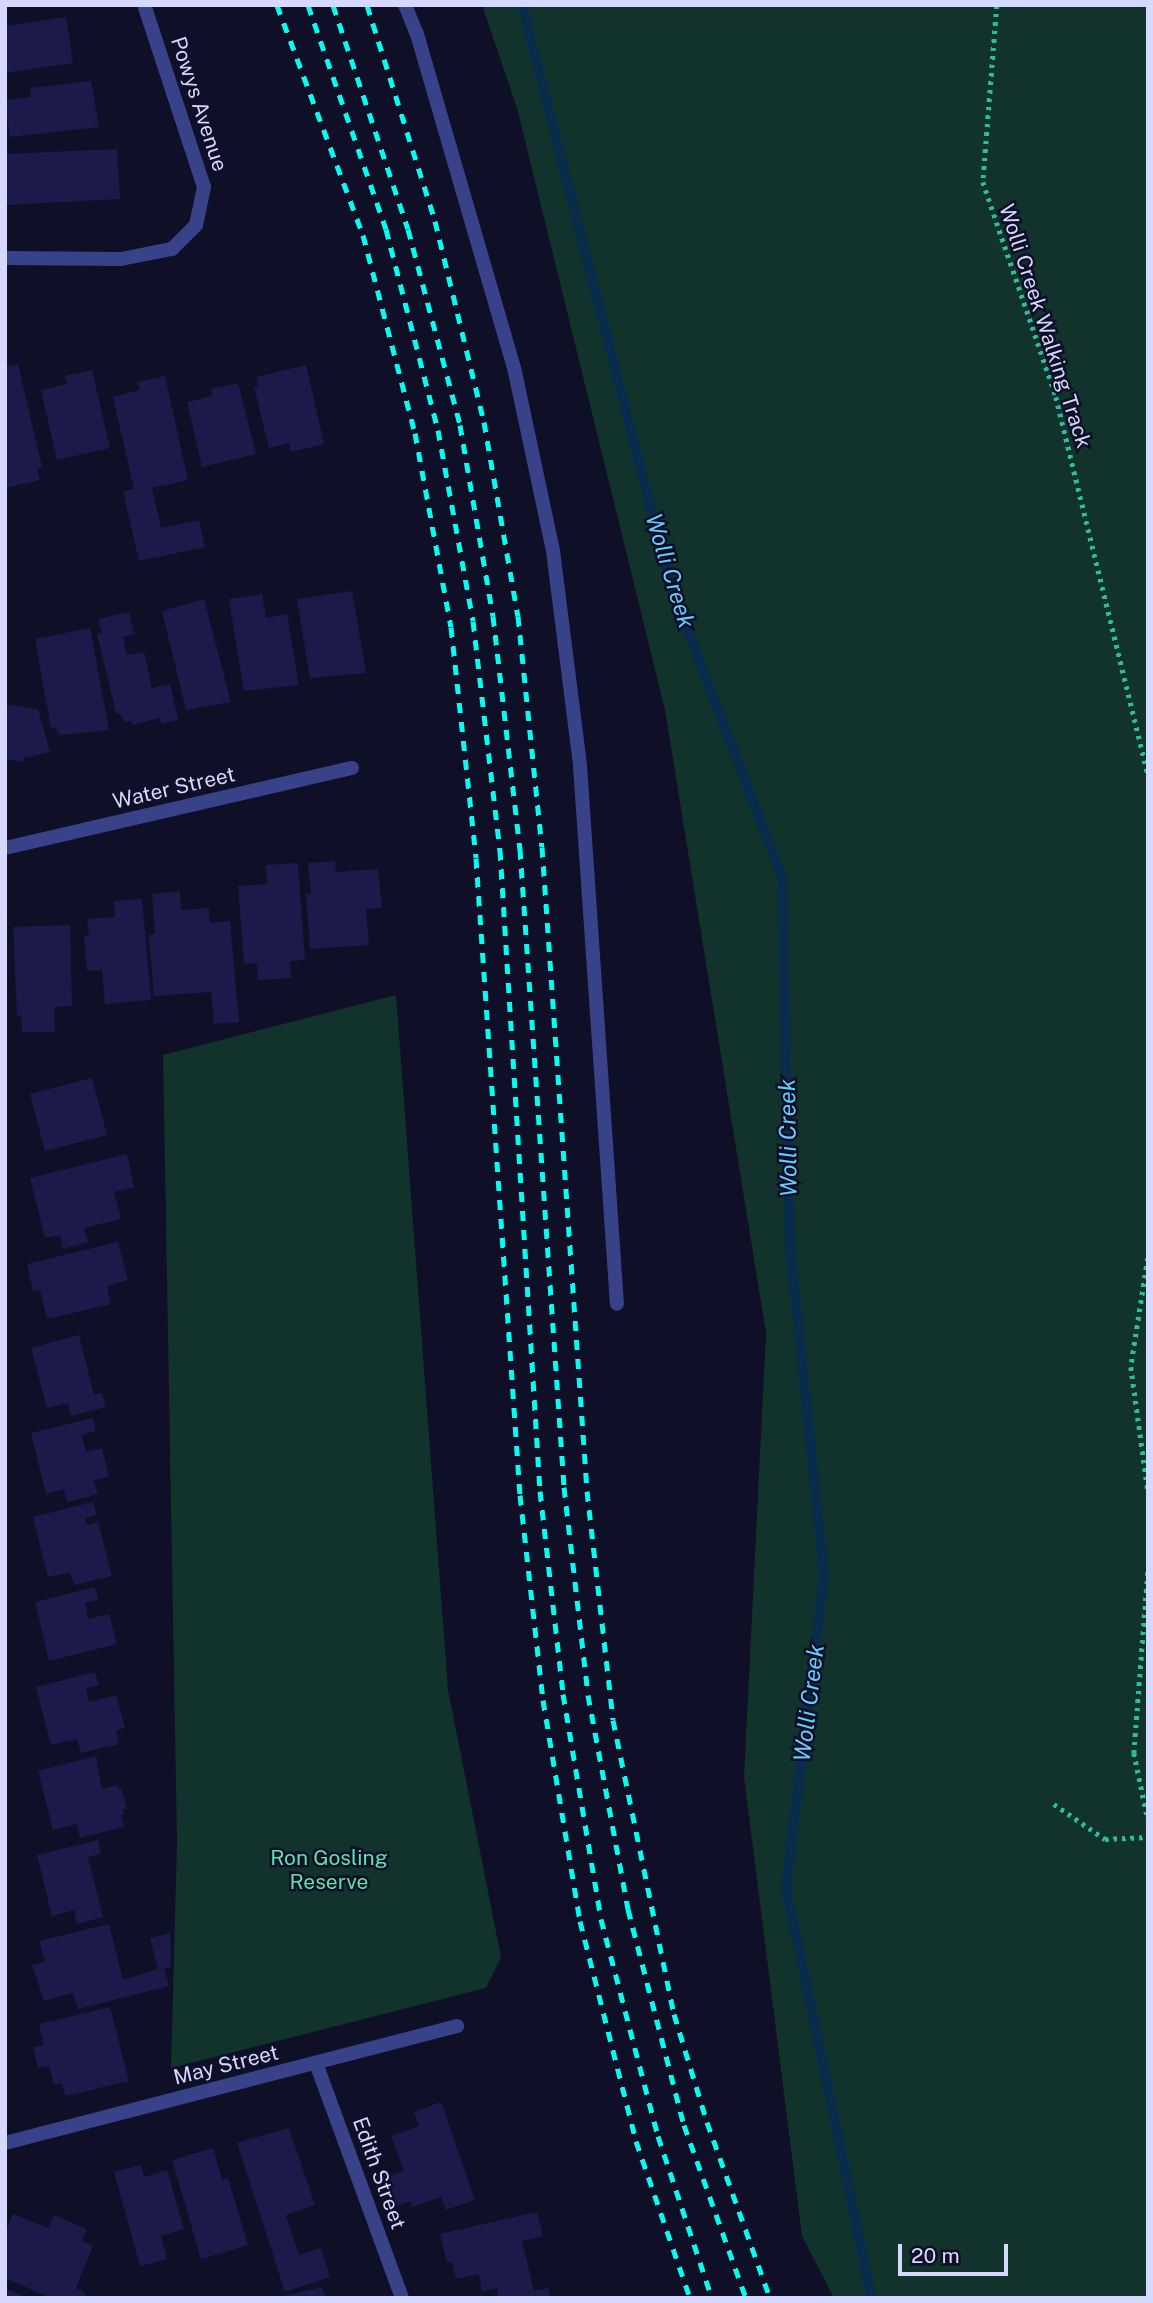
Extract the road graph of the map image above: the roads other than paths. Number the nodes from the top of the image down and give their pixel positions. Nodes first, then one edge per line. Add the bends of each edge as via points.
1 (144, 5) edge
2 (405, 5) edge
3 (5, 258) edge
4 (352, 768) dead end
5 (5, 848) edge
6 (617, 1304) dead end
7 (457, 2026) dead end
8 (316, 2063) junction
9 (5, 2143) edge
10 (402, 2298) edge

1 - 3 street, Powys Avenue via 204,187 196,225 172,249 121,259
2 - 6 street via 515,372 552,551 580,766
4 - 5 street, Water Street
7 - 8 street, May Street
8 - 9 street, May Street
8 - 10 street, Edith Street

